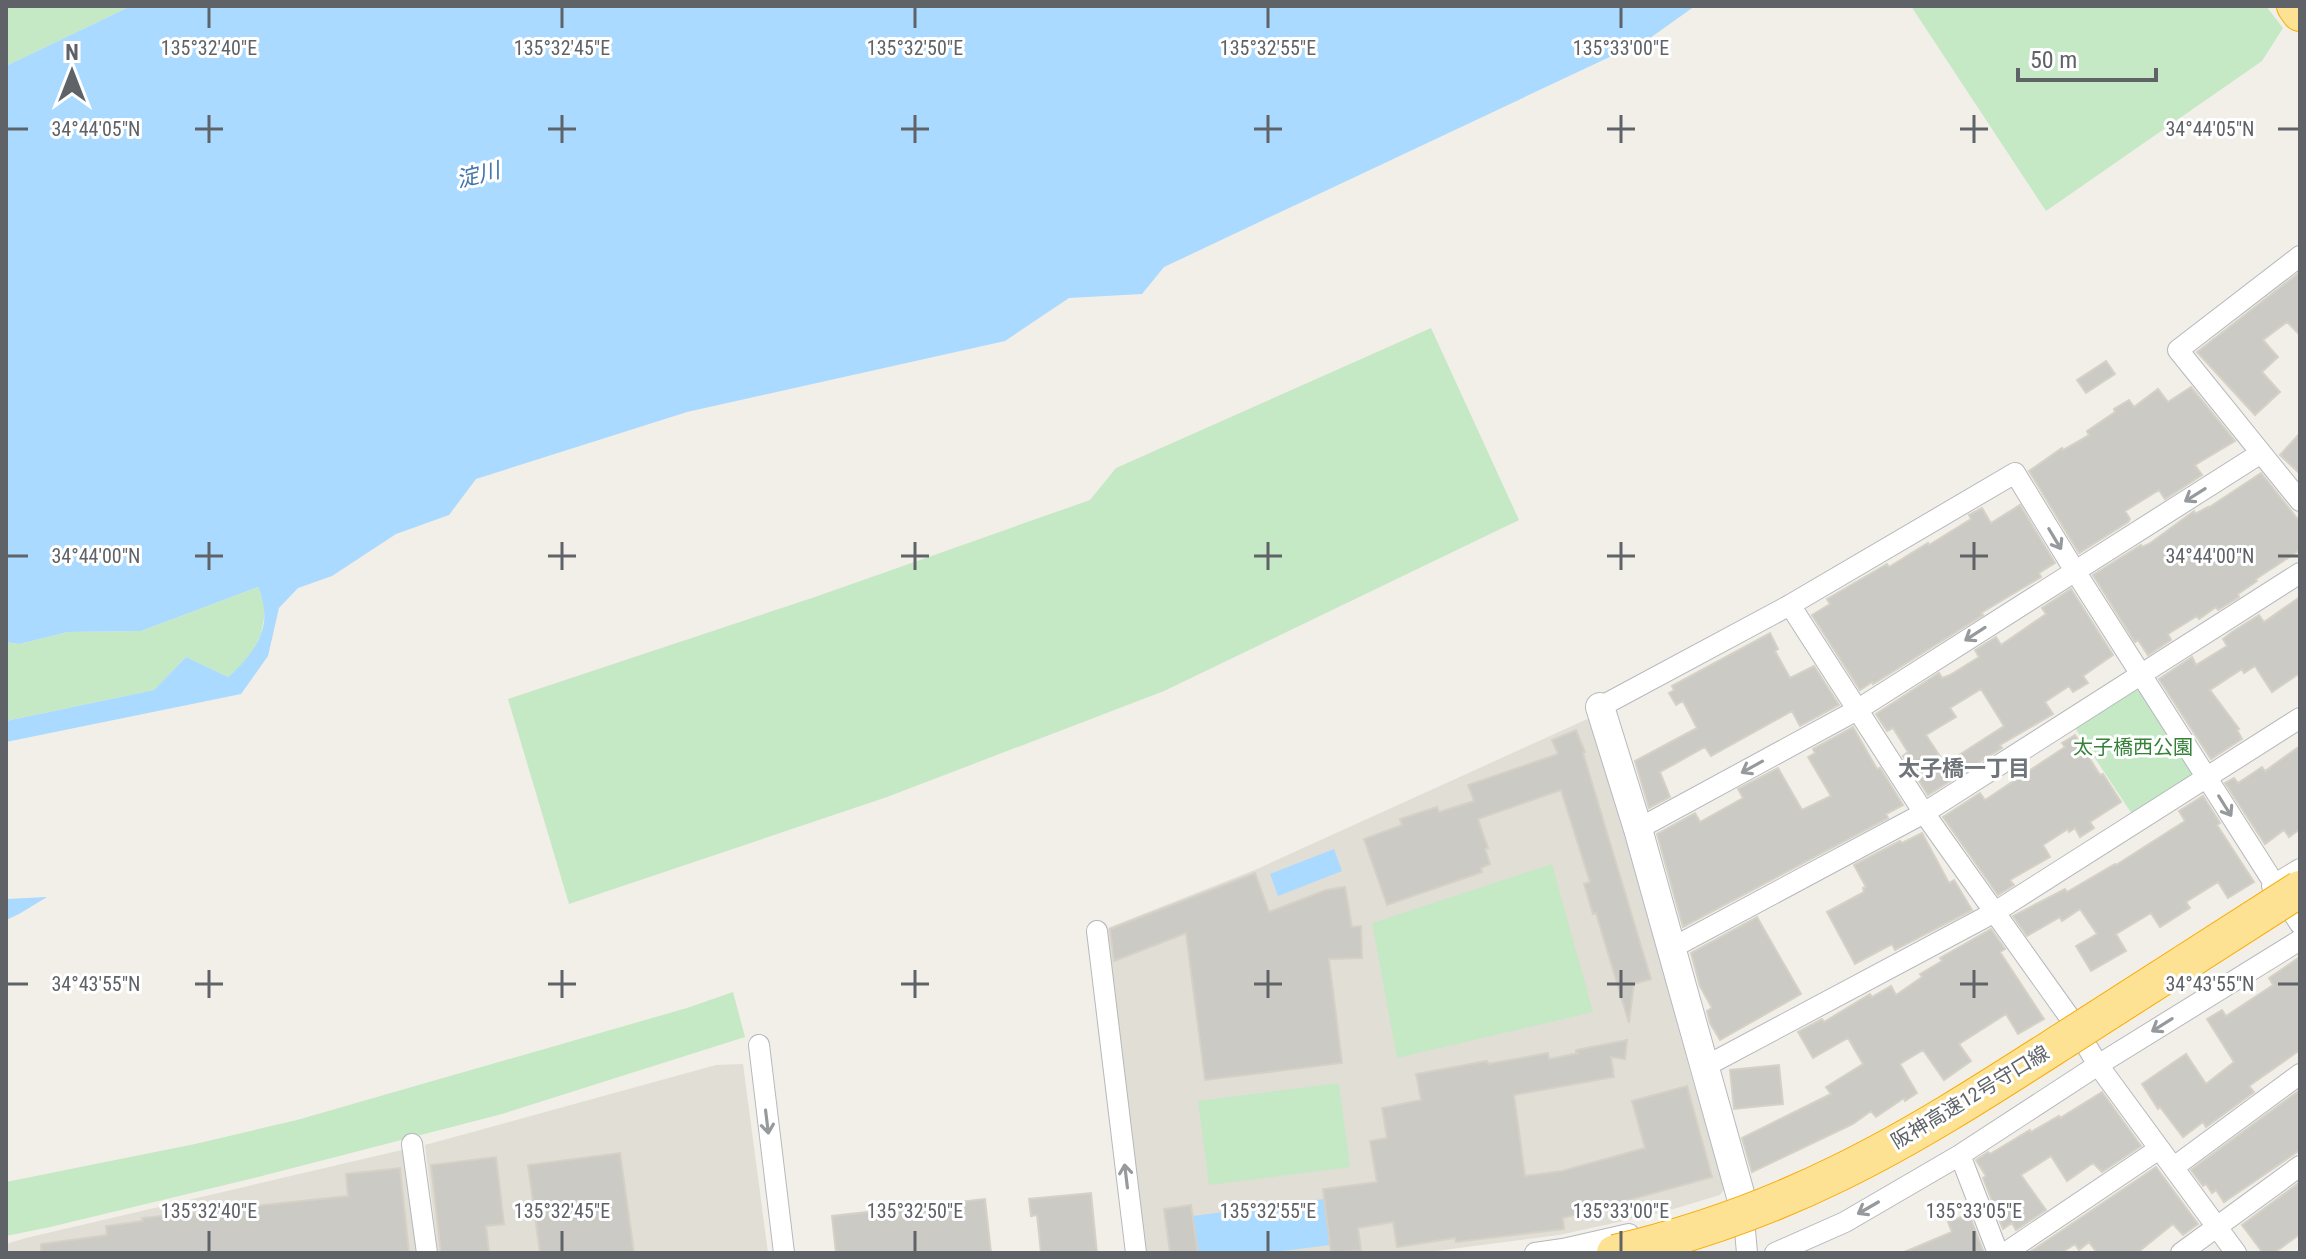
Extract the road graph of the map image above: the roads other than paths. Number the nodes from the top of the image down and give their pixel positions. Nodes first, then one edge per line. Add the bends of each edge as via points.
1 (2295, 6) edge
2 (2300, 13) edge
3 (2300, 256) edge
4 (2261, 453) junction
5 (2298, 494) edge
6 (2075, 571) junction
7 (2300, 573) edge
8 (1790, 605) junction
9 (2140, 674) junction
10 (1600, 707) joint
11 (1857, 710) junction
12 (2300, 718) edge
13 (2207, 776) junction
14 (1924, 813) junction
15 (1638, 829) junction
16 (2300, 869) edge
17 (2287, 887) edge
18 (1995, 912) junction
19 (2300, 917) edge
20 (2300, 924) edge
21 (1097, 931) dead end
22 (2300, 940) edge
23 (1672, 948) junction
24 (2070, 1018) junction
25 (759, 1045) dead end
26 (2098, 1065) junction
27 (1706, 1066) junction
28 (2300, 1074) edge
29 (412, 1144) dead end
30 (2159, 1149) junction
31 (1960, 1155) junction
32 (2300, 1166) edge
33 (2174, 1167) junction
34 (1743, 1204) junction
35 (2216, 1228) junction
36 (427, 1253) edge
37 (784, 1253) edge
38 (1136, 1253) edge
39 (1535, 1253) edge
40 (1615, 1253) edge
41 (1702, 1253) edge
42 (1747, 1253) edge
43 (1775, 1253) edge
44 (1998, 1253) edge
45 (2005, 1253) edge
46 (2181, 1253) edge
47 (2236, 1253) edge

1 - 2 highway
3 - 4 street via 2178,350
4 - 5 street
4 -> 6 street
8 -> 6 street via 2015,473
6 - 9 street
6 -> 11 street
7 - 9 street
8 - 10 street
8 - 11 street
9 - 13 street
9 - 14 street
10 - 15 street
11 - 14 street
11 -> 15 street
12 - 13 street
13 -> 17 street
13 - 18 street
14 - 18 street
14 - 23 street
15 - 23 street
16 - 17 street
17 - 20 street
17 - 24 street
17 - 40 highway, 阪神高速12号守口線, bridge via 2045,1052 1884,1150 1742,1214
18 - 24 street
18 - 27 street
19 - 41 highway, 阪神高速12号守口線 via 1932,1149 1805,1214
38 -> 21 street
22 -> 26 street
23 - 27 street
24 - 26 street
24 - 34 street via 1836,1163
25 -> 37 street
26 - 30 street
26 - 31 street
27 - 34 street
28 - 33 street
29 - 36 street
30 - 33 street
30 - 45 street
31 -> 43 street via 1845,1222
31 - 44 street
32 - 35 street
33 - 35 street
34 - 39 street
34 - 42 street
35 - 46 street
35 - 47 street

